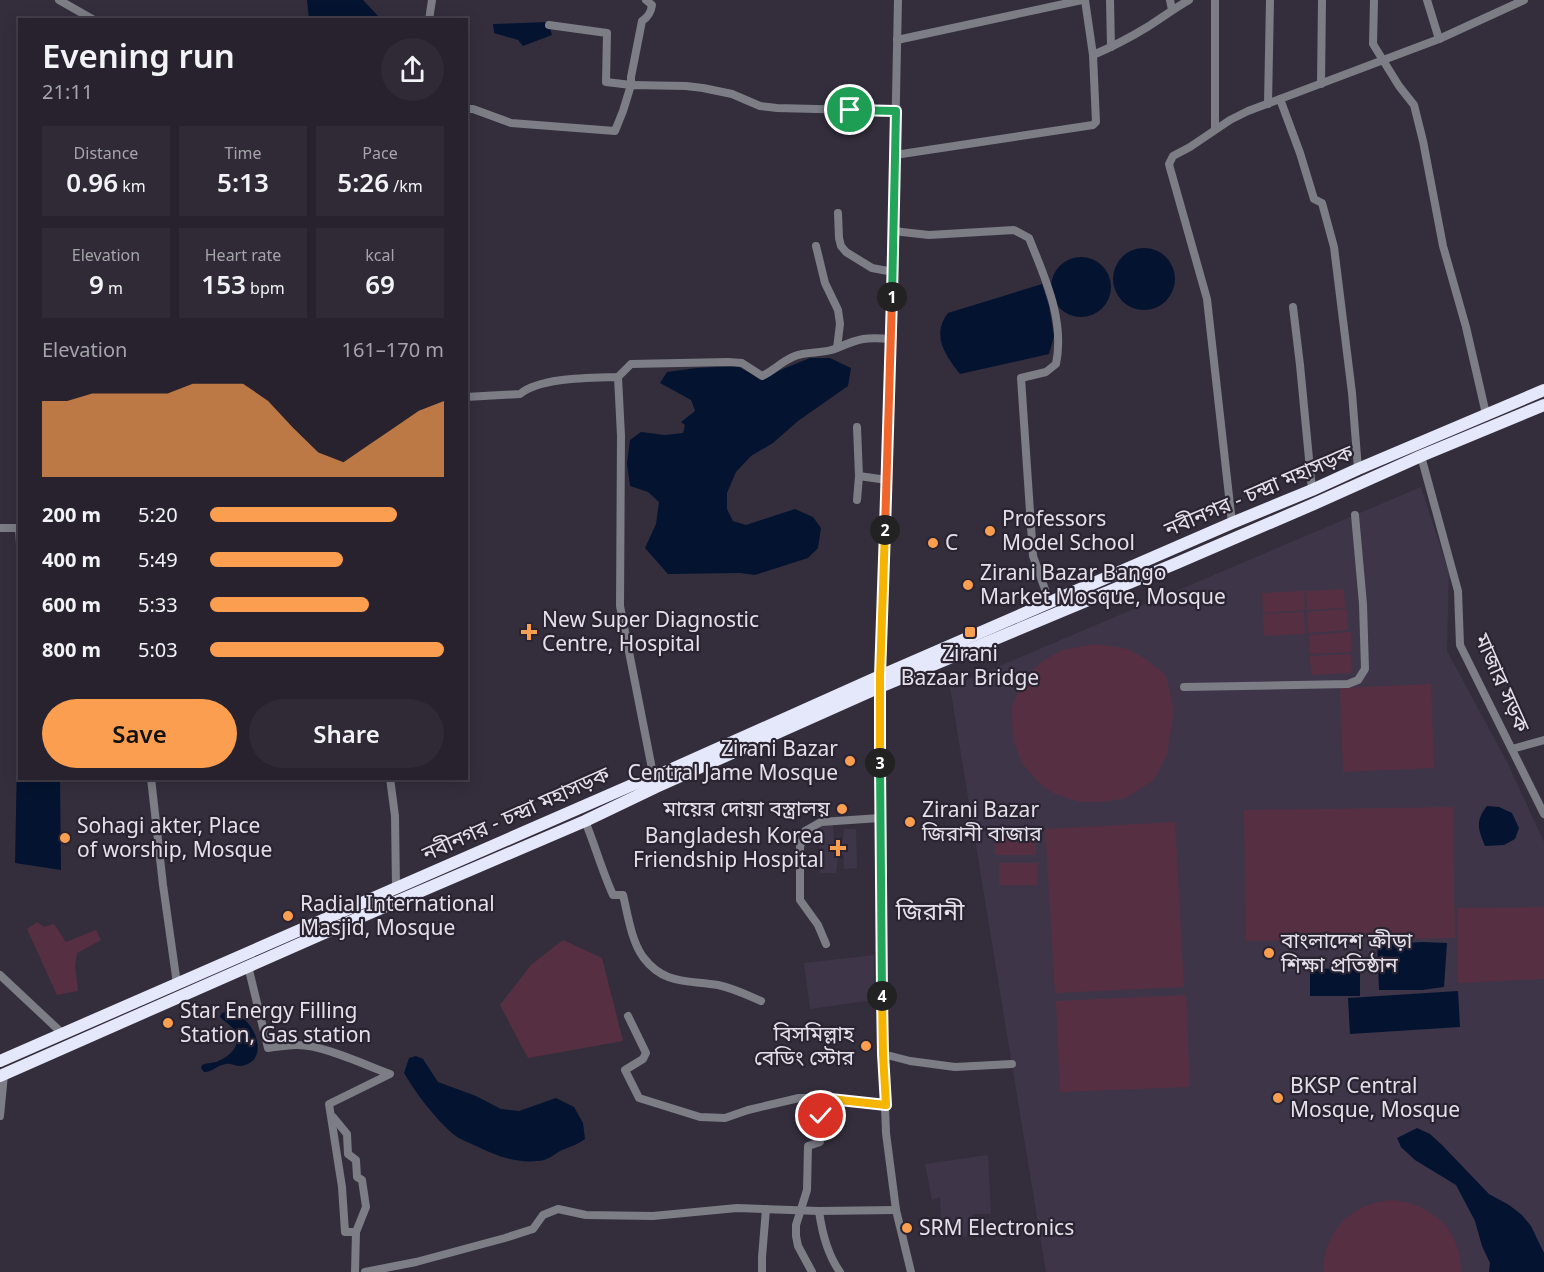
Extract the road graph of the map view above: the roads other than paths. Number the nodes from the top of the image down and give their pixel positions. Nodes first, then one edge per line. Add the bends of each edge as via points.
1 (59, 0) edge
2 (432, 0) edge
3 (646, 0) edge
4 (898, 0) edge
5 (1084, 0) edge
6 (1110, 0) edge
7 (1170, 0) edge
8 (1190, 0) edge
9 (1215, 0) edge
10 (1270, 0) edge
11 (1322, 0) edge
12 (1374, 0) edge
13 (1427, 0) edge
14 (1524, 0) edge
15 (1172, 10) junction
16 (90, 18) edge
17 (429, 18) edge
18 (549, 25) dead end
19 (1439, 39) junction
20 (897, 40) junction
21 (1111, 47) junction
22 (1093, 55) junction
23 (1384, 60) junction
24 (1321, 84) junction
25 (631, 85) junction
26 (1280, 99) junction
27 (1268, 104) junction
28 (468, 109) edge
29 (896, 111) junction
30 (1215, 129) junction
31 (895, 155) junction
32 (838, 213) dead end
33 (893, 231) junction
34 (816, 246) dead end
35 (893, 272) junction
36 (1293, 307) dead end
37 (891, 339) junction
38 (837, 348) junction
39 (618, 377) junction
40 (1544, 390) edge
41 (468, 397) edge
42 (1544, 405) edge
43 (1486, 414) junction
44 (857, 427) dead end
45 (1421, 456) junction
46 (1359, 469) junction
47 (859, 476) junction
48 (887, 480) junction
49 (1312, 490) junction
50 (857, 500) dead end
51 (1355, 515) dead end
52 (1232, 523) junction
53 (18, 527) edge
54 (0, 528) edge
55 (1050, 603) junction
56 (880, 681) junction
57 (1184, 687) dead end
58 (1544, 740) edge
59 (1512, 749) junction
60 (151, 780) edge
61 (390, 780) edge
62 (655, 782) junction
63 (1544, 814) edge
64 (880, 818) junction
65 (585, 821) junction
66 (396, 888) junction
67 (826, 944) dead end
68 (248, 966) junction
69 (0, 975) edge
70 (177, 984) junction
71 (761, 1001) dead end
72 (628, 1016) dead end
73 (63, 1034) junction
74 (883, 1054) junction
75 (0, 1061) edge
76 (1012, 1064) dead end
77 (2, 1075) edge
78 (821, 1098) junction
79 (886, 1105) junction
80 (331, 1115) junction
81 (0, 1116) edge
82 (766, 1209) junction
83 (801, 1210) junction
84 (896, 1210) junction
85 (819, 1211) junction
86 (356, 1232) junction
87 (355, 1272) edge
88 (364, 1272) edge
89 (762, 1272) edge
90 (812, 1272) edge
91 (840, 1272) edge
92 (911, 1272) edge

1 - 16 street
2 - 17 street
3 - 25 street via 652,5 651,11 642,21
4 - 20 street
5 - 20 street
5 - 22 street
6 - 21 street
7 - 15 street
8 - 15 street
9 - 30 street
10 - 27 street
11 - 24 street
12 - 23 street via 1373,44
13 - 19 street
14 - 19 street
15 - 21 street
18 - 25 street via 607,33 606,82
19 - 23 street
20 - 29 street
21 - 22 street
22 - 31 street via 1093,125
23 - 24 street
23 - 43 street via 1414,105 1443,246
24 - 26 street
25 - 28 street via 615,131 511,123
25 - 29 street via 703,88 777,108
26 - 27 street
26 - 46 street via 1314,199 1322,203 1334,247
27 - 30 street
29 - 31 street
30 - 52 street via 1173,156 1169,164 1207,299
31 - 33 street
32 - 35 street via 839,238 846,252 872,268
33 - 35 street
33 - 55 street via 929,235 1014,230 1029,238 1054,303 1059,350 1056,364 1046,372 1021,378 1033,556
34 - 38 street via 825,283 838,310
35 - 37 street
36 - 49 street
37 - 38 street via 870,337
37 - 48 street
38 - 39 street via 796,356 762,376 742,363 728,362 632,364
39 - 41 street via 543,383 519,394
39 - 62 street via 620,606
40 - 43 highway, নবীনগর - চন্দ্রা মহাসড়ক
42 - 45 highway, নবীনগর - চন্দ্রা মহাসড়ক
43 - 46 highway, নবীনগর - চন্দ্রা মহাসড়ক
44 - 47 street
45 - 56 highway, নবীনগর - চন্দ্রা মহাসড়ক via 1177,563
45 - 59 street, মাজার সড়ক via 1458,591 1460,645
46 - 49 highway, নবীনগর - চন্দ্রা মহাসড়ক
47 - 48 street
47 - 50 street
48 - 56 street
49 - 52 highway, নবীনগর - চন্দ্রা মহাসড়ক
51 - 57 street via 1365,669 1358,680 1348,684
52 - 55 highway, নবীনগর - চন্দ্রা মহাসড়ক
53 - 54 street
55 - 56 highway, নবীনগর - চন্দ্রা মহাসড়ক
56 - 62 highway, নবীনগর - চন্দ্রা মহাসড়ক
56 - 64 street
58 - 59 street
59 - 63 street, মাজার সড়ক
60 - 70 street
61 - 66 street via 396,816
62 - 65 highway, নবীনগর - চন্দ্রা মহাসড়ক
62 - 66 highway, নবীনগর - চন্দ্রা মহাসড়ক via 632,785
64 - 67 street via 821,822 805,831 800,848 800,900
64 - 74 street
65 - 68 highway, নবীনগর - চন্দ্রা মহাসড়ক
65 - 71 street via 613,895 622,896 635,942 651,966 675,980 732,989
66 - 70 highway, নবীনগর - চন্দ্রা মহাসড়ক
68 - 77 highway, নবীনগর - চন্দ্রা মহাসড়ক
68 - 80 street via 268,1048 309,1046 390,1074 329,1104
69 - 73 street
70 - 73 highway, নবীনগর - চন্দ্রা মহাসড়ক
72 - 78 street via 646,1053 626,1070 639,1098 700,1117 725,1118 799,1098
73 - 75 highway, নবীনগর - চন্দ্রা মহাসড়ক
74 - 76 street via 955,1067
74 - 79 street
77 - 81 street
78 - 79 street
78 - 83 street via 820,1142 808,1146 807,1190
79 - 84 street
80 - 86 street via 345,1232
80 - 86 street via 347,1134 348,1154 356,1160 357,1177 362,1180 366,1208
82 - 83 street
82 - 88 street via 653,1216 586,1215 558,1209 543,1215 533,1229 416,1262
82 - 89 street
83 - 85 street
83 - 90 street via 796,1225 798,1246
84 - 85 street
84 - 92 street
85 - 91 street via 821,1232
86 - 87 street

